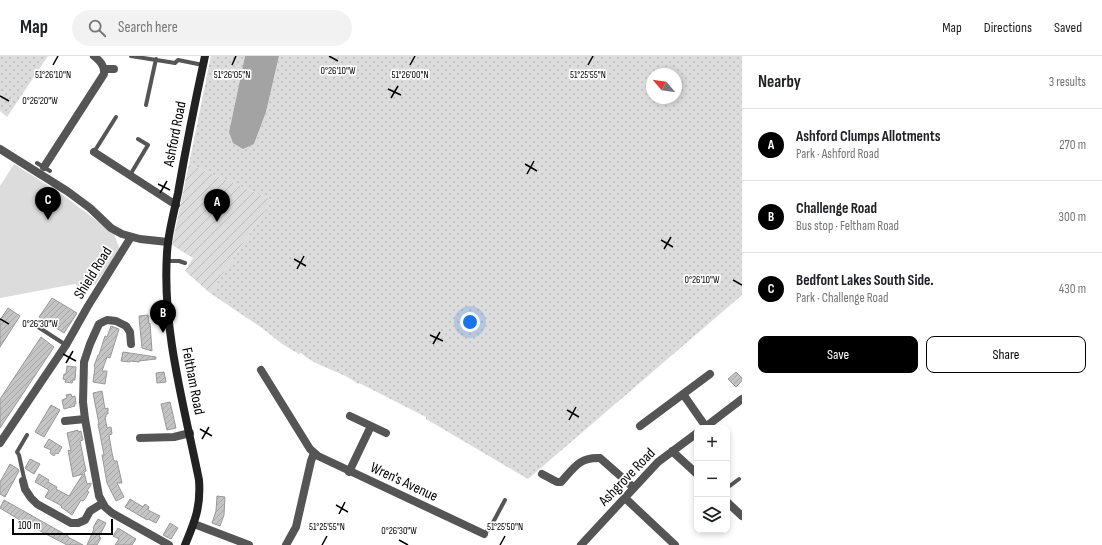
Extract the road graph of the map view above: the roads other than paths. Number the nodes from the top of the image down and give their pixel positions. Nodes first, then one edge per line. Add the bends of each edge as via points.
1 (94, 56) edge
2 (131, 56) edge
3 (205, 56) edge
4 (156, 59) junction
5 (203, 65) junction
6 (104, 69) junction
7 (114, 69) dead end
8 (146, 105) dead end
9 (116, 117) dead end
10 (138, 139) dead end
11 (0, 149) edge
12 (94, 152) joint
13 (44, 167) dead end
14 (130, 175) junction
15 (176, 205) junction
16 (131, 237) junction
17 (168, 242) junction
18 (167, 261) junction
19 (185, 263) dead end
20 (35, 325) dead end
21 (131, 344) dead end
22 (66, 345) junction
23 (261, 370) dead end
24 (710, 374) dead end
25 (683, 394) junction
26 (742, 399) edge
27 (350, 416) dead end
28 (85, 419) junction
29 (65, 421) dead end
30 (704, 425) edge
31 (708, 425) edge
32 (372, 426) junction
33 (640, 426) dead end
34 (190, 433) junction
35 (386, 433) dead end
36 (3, 434) edge
37 (694, 435) edge
38 (27, 436) dead end
39 (140, 438) dead end
40 (0, 443) edge
41 (672, 451) junction
42 (314, 453) junction
43 (694, 471) edge
44 (349, 472) junction
45 (542, 474) dead end
46 (739, 479) dead end
47 (730, 486) edge
48 (22, 487) joint
49 (634, 488) junction
50 (625, 498) junction
51 (505, 500) dead end
52 (103, 503) junction
53 (730, 505) edge
54 (742, 516) edge
55 (194, 524) junction
56 (484, 534) joint
57 (168, 545) edge
58 (184, 545) edge
59 (249, 545) edge
60 (286, 545) edge
61 (581, 545) edge
62 (675, 545) edge

1 - 6 street via 100,60
2 - 4 lane
3 - 5 main road, Ashford Road
4 - 5 lane
4 - 8 lane
5 - 15 main road, Ashford Road
6 - 7 street
6 - 13 street via 104,74
9 - 12 lane
10 - 14 lane via 148,145
11 - 16 street via 67,191 111,228
12 - 14 street
14 - 15 street
15 - 17 main road, Ashford Road
16 - 17 street
16 - 22 street, Shield Road
17 - 18 main road, Feltham Road
18 - 19 lane
18 - 34 main road, Feltham Road via 171,339
20 - 22 lane
21 - 28 street via 130,332 126,326 107,320 99,324 84,362
22 - 36 street, Shield Road
23 - 42 street, Wren's Avenue
24 - 25 street
25 - 30 street
25 - 33 street
26 - 31 street
27 - 32 street
28 - 29 street
28 - 52 street via 99,496
32 - 35 street
32 - 44 street
34 - 39 street via 174,437
34 - 55 main road, Feltham Road via 200,494
36 - 40 street, Shield Road
37 - 41 street, Ashgrove Road
38 - 48 lane via 17,452 24,478
41 - 43 street
41 - 49 street, Ashgrove Road
42 - 44 street, Wren's Avenue
42 - 60 street via 296,526
44 - 56 street, Wren's Avenue
45 - 49 street via 561,482 580,462 600,458
46 - 47 lane
48 - 52 street via 37,504 70,523 85,520 90,511
49 - 50 street, Ashgrove Road
50 - 61 street, Ashgrove Road
50 - 62 street
51 - 56 lane
52 - 57 street via 112,513
53 - 54 street
55 - 58 main road, Feltham Road
55 - 59 street

